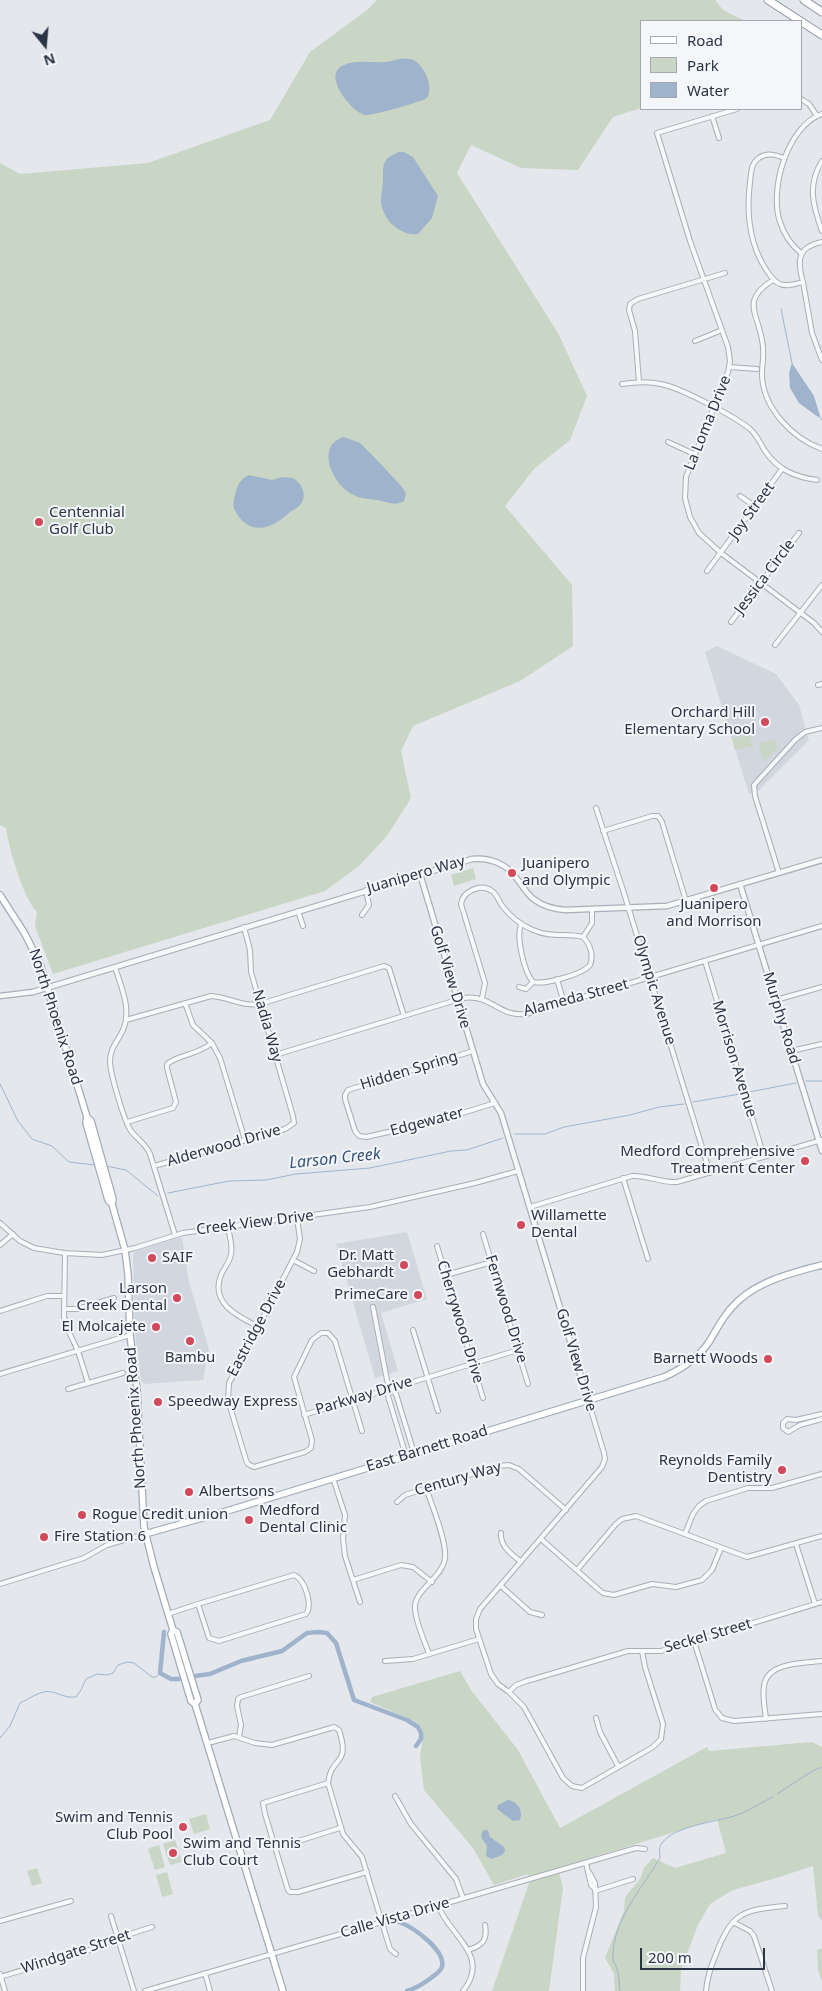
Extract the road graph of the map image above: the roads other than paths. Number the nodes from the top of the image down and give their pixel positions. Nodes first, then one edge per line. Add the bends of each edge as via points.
1 (768, 0) edge
2 (804, 0) edge
3 (822, 12) edge
4 (799, 20) edge
5 (802, 22) edge
6 (822, 35) edge
7 (802, 100) edge
8 (733, 110) edge
9 (822, 114) edge
10 (712, 116) junction
11 (817, 116) junction
12 (719, 138) dead end
13 (784, 158) junction
14 (822, 161) edge
15 (822, 231) edge
16 (822, 242) edge
17 (802, 254) junction
18 (725, 273) dead end
19 (704, 279) junction
20 (773, 280) junction
21 (802, 282) junction
22 (722, 330) junction
23 (695, 341) dead end
24 (822, 360) edge
25 (729, 367) junction
26 (757, 369) dead end
27 (639, 382) junction
28 (622, 384) dead end
29 (714, 408) junction
30 (668, 442) dead end
31 (822, 449) edge
32 (694, 454) junction
33 (782, 469) junction
34 (817, 480) dead end
35 (740, 496) dead end
36 (756, 507) junction
37 (799, 533) dead end
38 (721, 553) junction
39 (708, 571) dead end
40 (761, 584) junction
41 (822, 586) edge
42 (800, 613) junction
43 (731, 622) dead end
44 (822, 632) edge
45 (775, 645) dead end
46 (822, 728) edge
47 (596, 808) dead end
48 (603, 831) junction
49 (822, 860) edge
50 (779, 873) junction
51 (420, 874) junction
52 (740, 884) junction
53 (366, 890) junction
54 (0, 895) edge
55 (686, 901) junction
56 (629, 908) junction
57 (592, 909) junction
58 (298, 911) junction
59 (362, 915) dead end
60 (521, 924) junction
61 (303, 926) dead end
62 (822, 926) edge
63 (244, 927) junction
64 (583, 937) junction
65 (759, 944) junction
66 (705, 961) junction
67 (115, 967) junction
68 (650, 978) junction
69 (557, 979) junction
70 (534, 982) junction
71 (518, 987) dead end
72 (822, 987) edge
73 (48, 988) junction
74 (0, 996) edge
75 (482, 998) junction
76 (457, 1000) junction
77 (776, 1000) junction
78 (185, 1003) junction
79 (564, 1003) junction
80 (260, 1004) junction
81 (404, 1016) junction
82 (126, 1020) junction
83 (212, 1043) junction
84 (822, 1044) edge
85 (473, 1051) junction
86 (791, 1051) junction
87 (276, 1055) junction
88 (495, 1103) junction
89 (127, 1122) junction
90 (293, 1124) joint
91 (359, 1136) joint
92 (245, 1140) junction
93 (820, 1140) edge
94 (822, 1151) edge
95 (764, 1157) junction
96 (154, 1166) junction
97 (518, 1171) junction
98 (710, 1173) junction
99 (623, 1178) junction
100 (530, 1207) junction
101 (297, 1218) junction
102 (0, 1223) edge
103 (228, 1227) junction
104 (13, 1234) junction
105 (483, 1234) dead end
106 (175, 1235) junction
107 (0, 1245) edge
108 (437, 1246) dead end
109 (125, 1250) junction
110 (65, 1254) junction
111 (648, 1259) dead end
112 (293, 1260) junction
113 (492, 1262) junction
114 (822, 1265) edge
115 (314, 1271) dead end
116 (446, 1275) junction
117 (64, 1296) junction
118 (114, 1298) dead end
119 (372, 1307) dead end
120 (64, 1309) junction
121 (0, 1311) edge
122 (257, 1326) junction
123 (413, 1330) dead end
124 (130, 1335) junction
125 (518, 1350) junction
126 (78, 1351) junction
127 (473, 1363) junction
128 (123, 1373) dead end
129 (0, 1374) edge
130 (428, 1377) junction
131 (88, 1383) junction
132 (528, 1384) dead end
133 (390, 1388) junction
134 (68, 1389) dead end
135 (483, 1398) dead end
136 (353, 1400) junction
137 (588, 1400) junction
138 (438, 1411) dead end
139 (822, 1414) edge
140 (304, 1415) junction
141 (822, 1419) edge
142 (362, 1431) dead end
143 (414, 1453) junction
144 (406, 1456) junction
145 (251, 1467) joint
146 (822, 1474) edge
147 (333, 1478) junction
148 (426, 1488) junction
149 (397, 1502) dead end
150 (566, 1510) junction
151 (501, 1533) dead end
152 (145, 1534) junction
153 (685, 1534) junction
154 (822, 1536) edge
155 (541, 1539) junction
156 (796, 1544) junction
157 (721, 1548) junction
158 (521, 1562) junction
159 (577, 1570) junction
160 (352, 1580) junction
161 (432, 1582) junction
162 (0, 1584) edge
163 (501, 1586) junction
164 (360, 1602) dead end
165 (822, 1602) edge
166 (198, 1604) junction
167 (814, 1604) junction
168 (168, 1614) junction
169 (542, 1615) dead end
170 (479, 1639) junction
171 (694, 1641) junction
172 (642, 1651) junction
173 (429, 1654) junction
174 (385, 1661) dead end
175 (822, 1661) edge
176 (309, 1676) dead end
177 (509, 1692) junction
178 (822, 1714) edge
179 (596, 1718) dead end
180 (766, 1719) junction
181 (239, 1736) junction
182 (208, 1743) junction
183 (618, 1766) junction
184 (328, 1783) junction
185 (395, 1796) dead end
186 (340, 1828) junction
187 (276, 1848) junction
188 (645, 1849) dead end
189 (586, 1863) junction
190 (367, 1872) junction
191 (633, 1879) dead end
192 (594, 1889) junction
193 (463, 1898) junction
194 (71, 1901) dead end
195 (438, 1905) junction
196 (785, 1906) dead end
197 (112, 1916) dead end
198 (0, 1921) edge
199 (382, 1922) junction
200 (732, 1922) junction
201 (485, 1925) dead end
202 (152, 1927) dead end
203 (118, 1938) junction
204 (468, 1950) junction
205 (272, 1954) junction
206 (396, 1954) dead end
207 (205, 1973) junction
208 (0, 1976) edge
209 (5, 1991) edge
210 (134, 1991) edge
211 (144, 1991) edge
212 (210, 1991) edge
213 (284, 1991) edge
214 (463, 1991) edge
215 (583, 1991) edge
216 (706, 1991) edge
217 (772, 1991) edge

1 - 4 highway
2 - 3 highway
5 - 6 highway
7 - 11 street
8 - 10 street
9 - 11 street
10 - 12 street
10 - 19 street, La Loma Drive via 657,133
11 - 13 street via 800,131
13 - 17 street via 777,195 778,213 784,233
13 - 20 street via 770,154 761,156 754,163 750,177 749,223 755,248
14 - 15 street via 813,180 812,194
16 - 17 street via 811,245
17 - 21 street via 799,264
18 - 19 street
19 - 22 street, La Loma Drive
19 - 27 street via 630,304
20 - 21 street via 783,286
20 - 31 street via 759,291 753,303 762,340 766,395 769,404 792,432
21 - 24 street via 812,333
22 - 23 street
22 - 25 street, La Loma Drive via 728,347
25 - 26 street
25 - 29 street, La Loma Drive
27 - 28 street
27 - 29 street via 667,385
29 - 32 street, La Loma Drive
29 - 33 street via 751,430
30 - 32 street
32 - 38 street, La Loma Drive via 685,484 688,510 699,533
33 - 34 street
33 - 36 street, Joy Street
35 - 36 street
36 - 38 street, Joy Street
37 - 40 street, Jessica Circle
38 - 39 street, Joy Street
38 - 40 street, La Loma Drive
40 - 42 street, La Loma Drive
40 - 43 street, Jessica Circle
41 - 42 street
42 - 44 street, La Loma Drive
42 - 45 street
46 - 50 street via 805,732 795,740 754,785
47 - 48 street, Olympic Avenue
48 - 55 street via 658,816
48 - 56 street, Olympic Avenue
49 - 50 street, Juanipero Way
50 - 52 street, Juanipero Way
51 - 53 street, Juanipero Way
51 - 57 street, Juanipero Way via 472,859 492,860 508,869 529,896 541,904 556,909
51 - 76 street, Golf View Drive
52 - 55 street, Juanipero Way
52 - 65 street, Murphy Road
53 - 58 street, Juanipero Way
53 - 59 street via 369,905
54 - 73 main road, North Phoenix Road via 31,944
55 - 56 street, Juanipero Way via 667,906
56 - 57 street, Juanipero Way
56 - 68 street, Olympic Avenue
57 - 64 street via 592,923
58 - 61 street
58 - 63 street, Juanipero Way
60 - 64 street via 548,935
60 - 70 street via 521,949
60 - 75 street via 507,912 492,891 481,888 463,897 462,908 485,983
62 - 65 street, Alameda Street
63 - 67 street, Juanipero Way
63 - 80 street, Nadia Way
64 - 69 street via 591,954 590,965
65 - 66 street, Alameda Street
65 - 77 street, Murphy Road
66 - 68 street, Alameda Street
66 - 95 street, Morrison Avenue
67 - 73 street, Juanipero Way
67 - 82 street via 127,1007
68 - 79 street, Alameda Street
68 - 98 street, Olympic Avenue
69 - 70 street
69 - 79 street
70 - 71 street via 526,989
72 - 77 street
73 - 74 street, Juanipero Way
73 - 109 main road, North Phoenix Road via 113,1199
75 - 76 street
75 - 79 street, Alameda Street via 506,1013 520,1015
76 - 81 street
76 - 85 street, Golf View Drive
77 - 86 street, Murphy Road
78 - 80 street via 211,996 243,1005
78 - 82 street
78 - 83 street via 193,1025
80 - 81 street via 384,966 391,972
80 - 87 street, Nadia Way
81 - 87 street
82 - 89 street via 110,1058 111,1072
83 - 89 street via 196,1054 167,1064 176,1102 173,1108
83 - 92 street via 220,1058
84 - 86 street
85 - 88 street, Golf View Drive via 484,1088
85 - 91 street, Hidden Spring via 346,1092 345,1099
86 - 93 street, Murphy Road
87 - 90 street, Nadia Way via 294,1116
88 - 91 street, Edgewater via 433,1122
88 - 97 street, Golf View Drive
89 - 96 street via 147,1148
90 - 92 street, Alderwood Drive
92 - 96 street, Alderwood Drive
93 - 94 street, Murphy Road
93 - 95 street
95 - 98 street
96 - 106 street
97 - 100 street, Golf View Drive
97 - 101 street, Creek View Drive via 370,1207
98 - 99 street via 677,1182 642,1176
99 - 100 street
99 - 111 street
100 - 137 street, Golf View Drive
101 - 103 street, Creek View Drive
101 - 112 street, Eastridge Drive via 299,1245
102 - 104 street, Creek View Drive
103 - 106 street, Creek View Drive
103 - 122 street via 231,1253 220,1278 220,1294 230,1312
104 - 107 street
104 - 110 street, Creek View Drive via 27,1246
105 - 113 street, Fernwood Drive
106 - 109 street, Creek View Drive
108 - 116 street, Cherrywood Drive
109 - 110 street, Creek View Drive via 90,1256
109 - 124 main road, North Phoenix Road
110 - 117 street
112 - 115 street
112 - 122 street, Eastridge Drive
113 - 116 street
113 - 125 street, Fernwood Drive
114 - 137 main road, East Barnett Road via 774,1279 744,1296 725,1315 702,1350 680,1369
116 - 127 street, Cherrywood Drive
117 - 120 street
117 - 121 street via 47,1296
118 - 120 street via 77,1309
119 - 133 street
120 - 126 street via 66,1324
122 - 145 street, Eastridge Drive via 230,1377 228,1394 246,1460
123 - 130 street
124 - 126 street
124 - 152 main road, North Phoenix Road via 137,1390
125 - 127 street, Parkway Drive
125 - 132 street, Fernwood Drive
126 - 129 street
126 - 131 street
127 - 130 street, Parkway Drive
127 - 135 street, Cherrywood Drive
128 - 131 street
130 - 133 street, Parkway Drive
130 - 138 street
131 - 134 street
133 - 136 street, Parkway Drive
133 - 143 street via 396,1394
133 - 144 street via 388,1396
136 - 140 street, Parkway Drive
136 - 140 street via 335,1341 328,1333 321,1333 312,1340 294,1377
136 - 142 street
137 - 143 main road, East Barnett Road
137 - 150 street, Golf View Drive via 605,1459 599,1471
139 - 141 street via 787,1419 783,1428 788,1432
140 - 145 street, Parkway Drive via 312,1443 308,1451
143 - 144 main road, East Barnett Road
144 - 147 main road, East Barnett Road
146 - 153 street via 772,1488 748,1488 706,1501 693,1514
147 - 152 main road, East Barnett Road
147 - 160 street via 345,1515 344,1548
148 - 149 street, Century Way via 405,1495
148 - 150 street, Century Way via 510,1465 519,1469
148 - 161 street via 446,1553 443,1566
150 - 155 street, Golf View Drive
151 - 158 street via 505,1548
152 - 162 street, East Barnett Road via 108,1545 84,1558
152 - 168 main road, North Phoenix Road
153 - 157 street
153 - 159 street via 641,1516 627,1517 615,1525
154 - 156 street
155 - 158 street, Golf View Drive
155 - 159 street
156 - 157 street via 751,1557
156 - 167 street
157 - 159 street via 708,1576 679,1587 652,1584 608,1594
158 - 163 street, Golf View Drive
160 - 161 street via 401,1566 413,1567
160 - 164 street
161 - 173 street via 418,1596 415,1605
163 - 169 street via 530,1612
163 - 170 street, Golf View Drive via 478,1614 475,1624
165 - 167 street, Seckel Street
166 - 166 street via 294,1575 302,1582 309,1608 303,1616 216,1641 207,1634
166 - 168 street
167 - 171 street, Seckel Street
168 - 182 main road, North Phoenix Road via 170,1634 191,1702 196,1704
170 - 173 street
170 - 177 street, Golf View Drive via 491,1674
171 - 172 street, Seckel Street via 660,1651
171 - 180 street via 718,1714 734,1721
172 - 177 street, Seckel Street via 628,1650 526,1681
172 - 183 street via 663,1734 653,1747
173 - 174 street
175 - 180 street via 787,1666 771,1673 764,1686
176 - 181 street via 238,1699 242,1726
177 - 183 street, Golf View Drive via 529,1715 567,1783 576,1788 588,1785
178 - 180 street
179 - 183 street
181 - 182 street
181 - 184 street via 272,1745 337,1728 344,1750 328,1775
182 - 205 main road, North Phoenix Road
184 - 186 street
184 - 187 street via 263,1803
185 - 193 street via 411,1824 456,1879
186 - 187 street
186 - 190 street via 361,1854
187 - 190 street via 290,1892
188 - 189 street, Calle Vista Drive via 636,1848
189 - 192 street
189 - 193 street, Calle Vista Drive
190 - 199 street
191 - 192 street
192 - 215 street via 595,1912 583,1958
193 - 195 street, Calle Vista Drive
194 - 198 street
195 - 199 street, Calle Vista Drive
195 - 204 street via 444,1920
196 - 200 street via 749,1910
197 - 203 street
199 - 205 street, Calle Vista Drive
199 - 206 street via 390,1949
200 - 216 street via 722,1937
200 - 217 street via 754,1936
201 - 204 street via 484,1941
202 - 203 street, Windgate Street
203 - 208 street, Windgate Street via 96,1948
203 - 210 street
204 - 214 street via 471,1976
205 - 207 street, Calle Vista Drive
205 - 213 main road, North Phoenix Road
207 - 211 street, Calle Vista Drive
207 - 212 street
208 - 209 street

